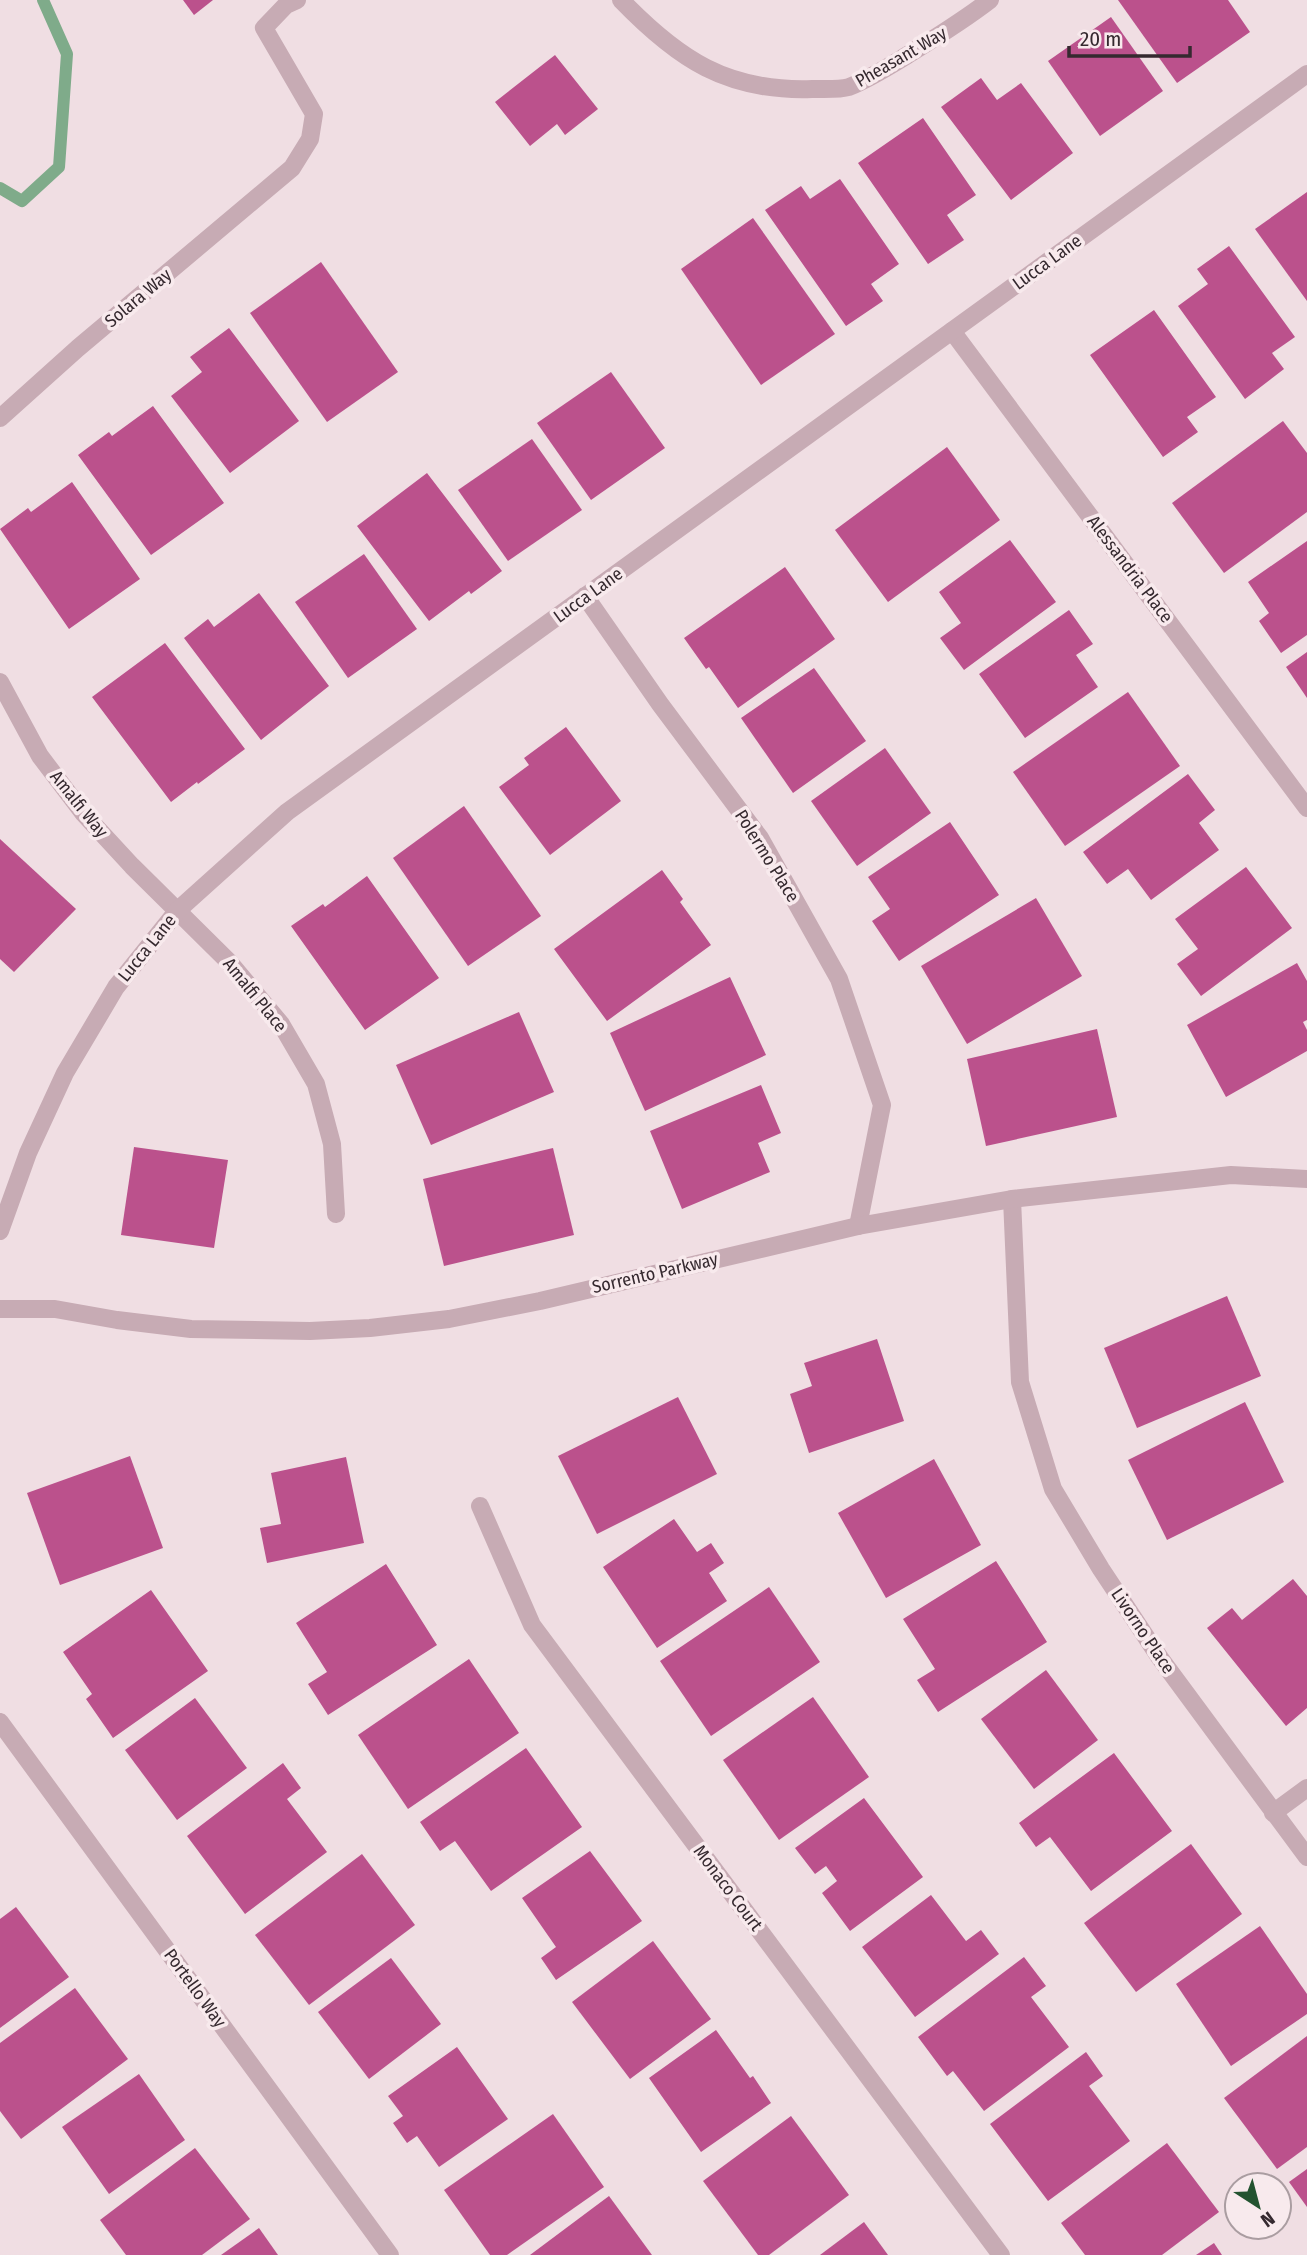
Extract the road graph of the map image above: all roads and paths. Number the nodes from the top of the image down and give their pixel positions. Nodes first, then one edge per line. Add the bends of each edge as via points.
1 (297, 0) edge
2 (621, 0) edge
3 (990, 0) edge
4 (1307, 74) edge
5 (953, 331) junction
6 (0, 418) edge
7 (585, 596) junction
8 (0, 682) edge
9 (1307, 808) edge
10 (178, 910) junction
11 (1307, 1179) edge
12 (1012, 1199) junction
13 (336, 1214) dead end
14 (858, 1226) junction
15 (0, 1231) edge
16 (0, 1309) edge
17 (480, 1506) dead end
18 (0, 1722) edge
19 (1307, 1788) edge
20 (1273, 1813) junction
21 (1307, 1857) edge
22 (390, 2255) edge
23 (1001, 2255) edge

1 - 6 street, Solara Way via 264,28 314,114 310,139 292,168
2 - 3 street, Pheasant Way via 686,58 736,82 789,90 847,88 937,37
4 - 5 street, Lucca Lane
5 - 7 street, Lucca Lane
5 - 9 street, Alessandria Place
7 - 10 street, Lucca Lane via 287,812
7 - 14 street, Polermo Place via 761,838 839,979 882,1105
8 - 10 street, Amalfi Way via 40,755 84,814
10 - 13 street, Amalfi Place via 281,1024 316,1084 332,1144
10 - 15 street, Lucca Lane via 116,987 65,1073 28,1153
11 - 12 street, Sorrento Parkway via 1231,1175
12 - 14 street, Sorrento Parkway
12 - 20 street, Livorno Place via 1020,1382 1053,1489 1160,1658
14 - 16 street, Sorrento Parkway via 540,1301 449,1319 370,1328 191,1329 55,1309
17 - 23 street, Monaco Court via 532,1625
18 - 22 street, Portello Way
19 - 20 street
20 - 21 street, Livorno Place

